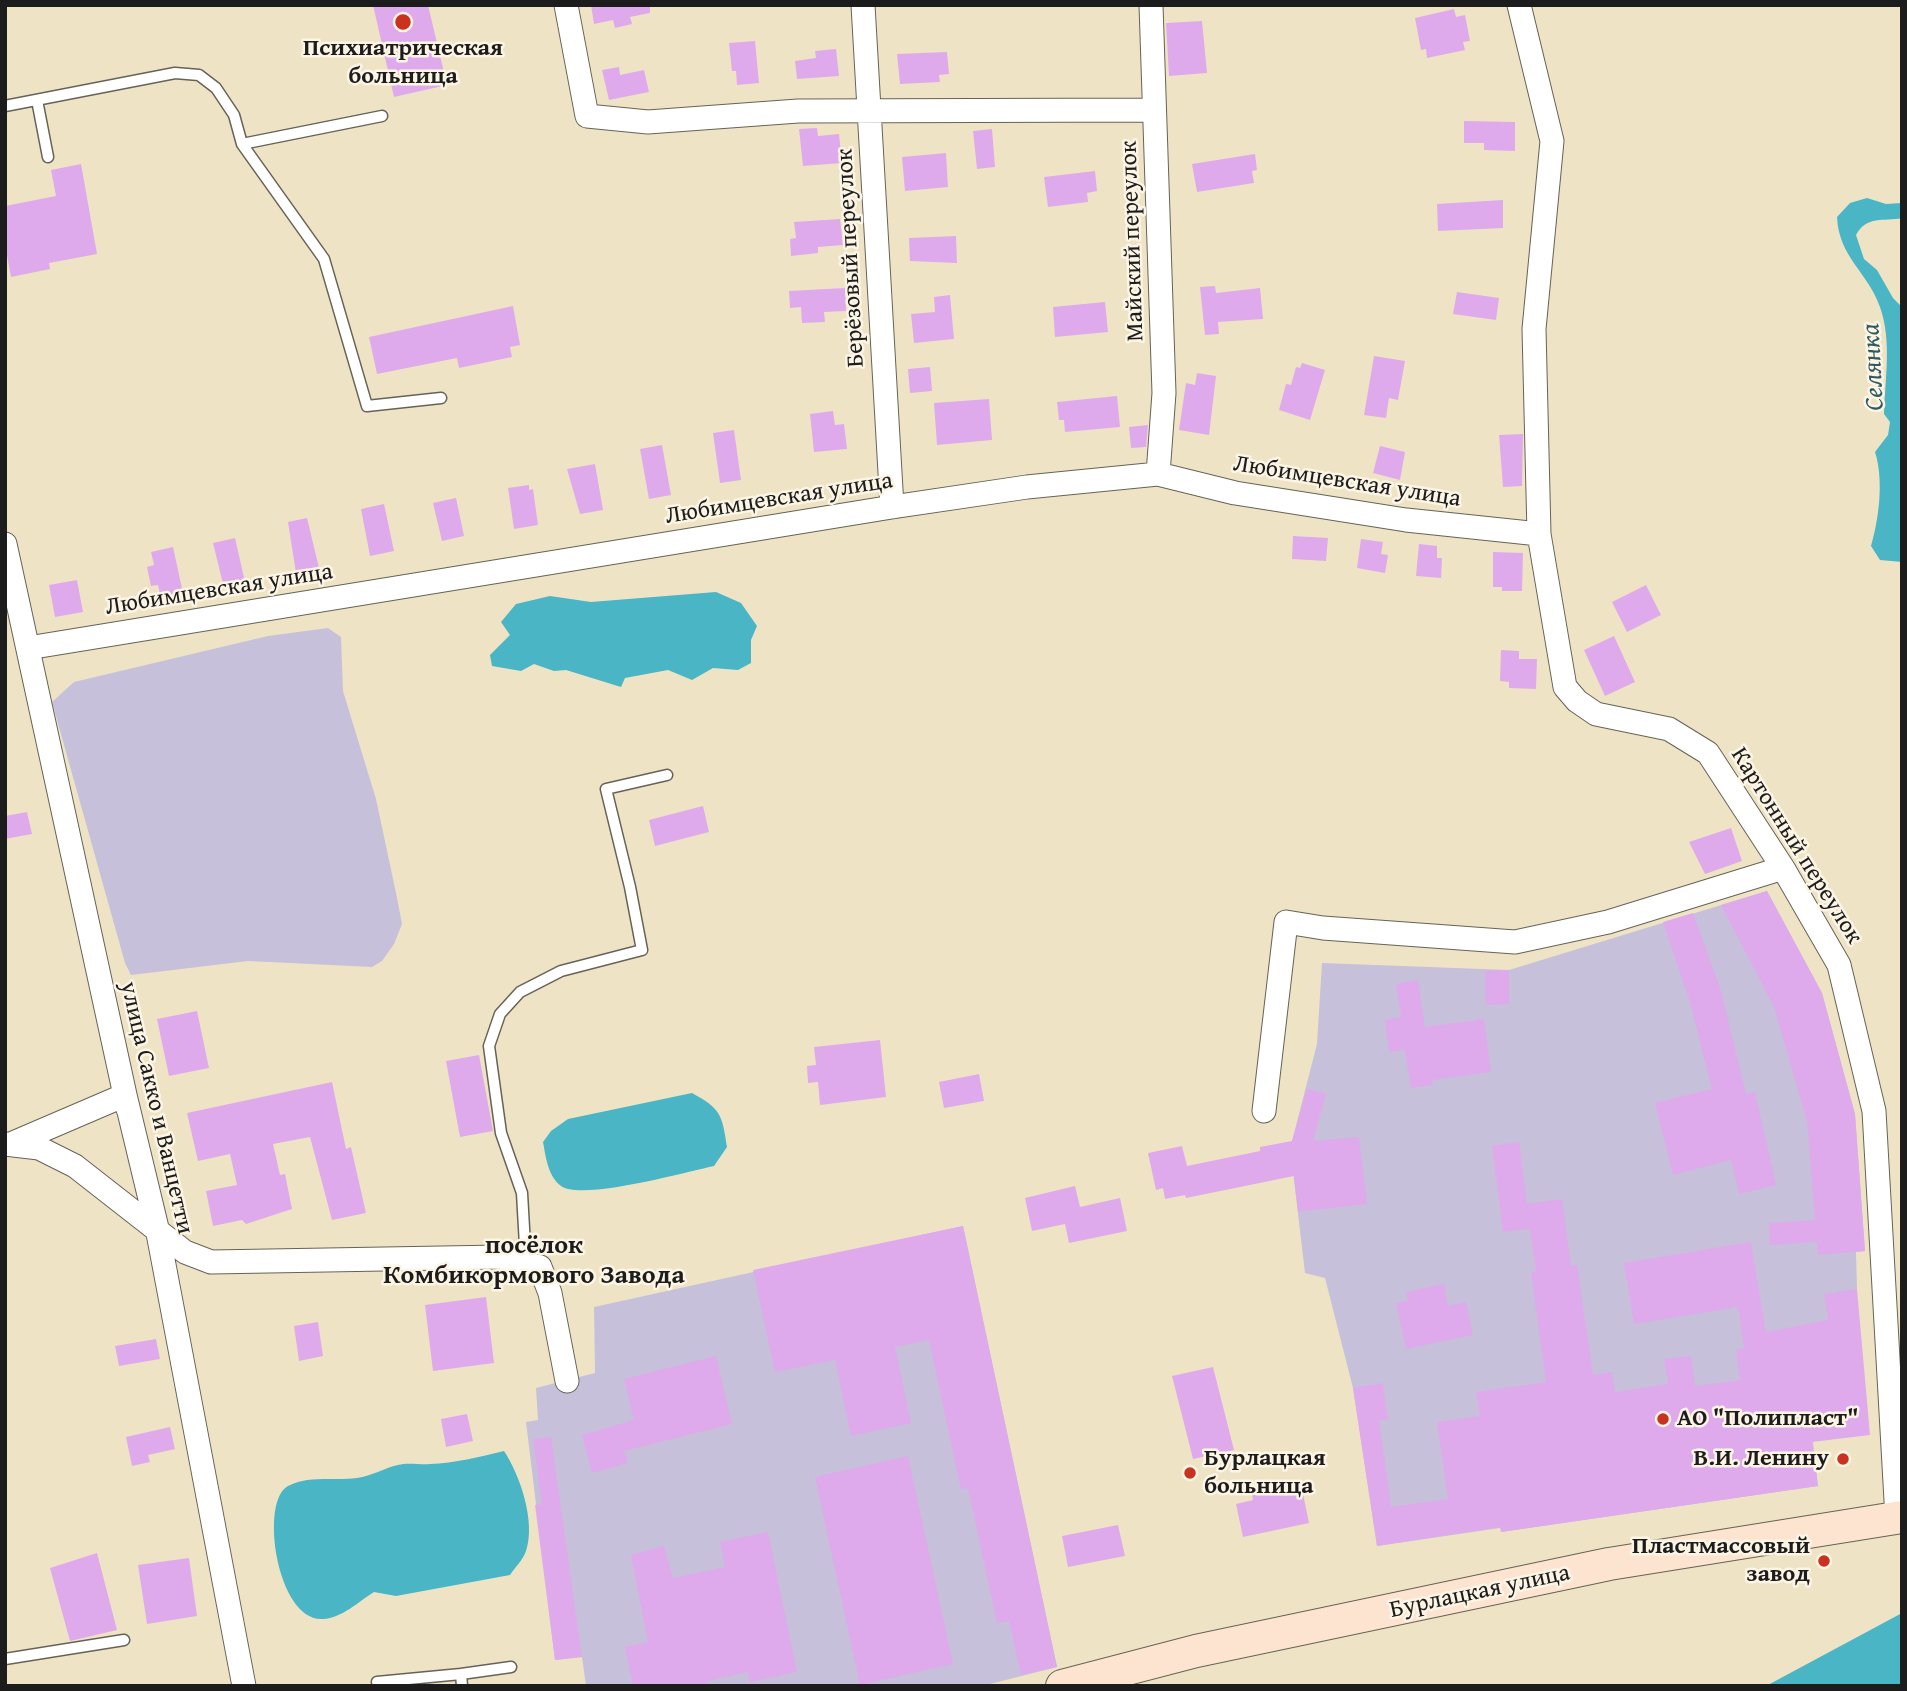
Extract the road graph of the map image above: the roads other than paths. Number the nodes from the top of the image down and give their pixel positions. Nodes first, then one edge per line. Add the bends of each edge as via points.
1 (566, 5) edge
2 (863, 5) edge
3 (1151, 5) edge
4 (1519, 5) edge
5 (37, 100) junction
6 (5, 106) edge
7 (1154, 110) junction
8 (870, 112) junction
9 (382, 116) dead end
10 (242, 144) junction
11 (48, 157) dead end
12 (441, 398) dead end
13 (1158, 474) junction
14 (892, 507) junction
15 (1539, 534) junction
16 (5, 544) edge
17 (28, 648) junction
18 (667, 775) dead end
19 (1783, 869) junction
20 (125, 1095) junction
21 (1264, 1111) dead end
22 (9, 1144) edge
23 (157, 1228) junction
24 (526, 1263) junction
25 (567, 1381) dead end
26 (1899, 1518) edge
27 (124, 1640) dead end
28 (5, 1659) edge
29 (511, 1667) dead end
30 (461, 1680) edge
31 (435, 1681) edge
32 (377, 1682) dead end
33 (244, 1686) edge
34 (1062, 1686) edge

1 - 8 street via 587,116 648,122 798,111
2 - 8 street, Берёзовый переулок
3 - 7 street, Майский переулок
4 - 15 street, Картонный переулок via 1552,141 1534,329
5 - 6 lane
5 - 10 lane via 174,73 199,75 216,88 234,115
5 - 11 lane
7 - 8 street
7 - 13 street, Майский переулок via 1164,393
8 - 14 street, Берёзовый переулок
9 - 10 lane
10 - 12 lane via 324,260 367,406
13 - 14 street, Любимцевская улица
13 - 15 street, Любимцевская улица via 1235,493 1406,520
14 - 17 street, Любимцевская улица
15 - 19 street, Картонный переулок via 1564,687 1596,714 1669,729 1708,753
16 - 17 street, улица Сакко и Ванцетти
17 - 20 street, улица Сакко и Ванцетти
18 - 24 lane via 606,789 642,950 561,971 520,992 499,1014 489,1046 501,1133 522,1193
19 - 21 street via 1608,922 1515,942 1286,922
19 - 26 street, Картонный переулок via 1839,965 1874,1111
20 - 22 street
20 - 23 street, улица Сакко и Ванцетти
22 - 23 street via 39,1148 75,1166
23 - 24 street via 185,1252 211,1262 500,1256
23 - 33 street, улица Сакко и Ванцетти
24 - 25 street via 540,1267 550,1293
26 - 34 main road, Бурлацкая улица via 1609,1564 1196,1651
27 - 28 lane
29 - 30 lane
30 - 31 lane
31 - 32 lane

